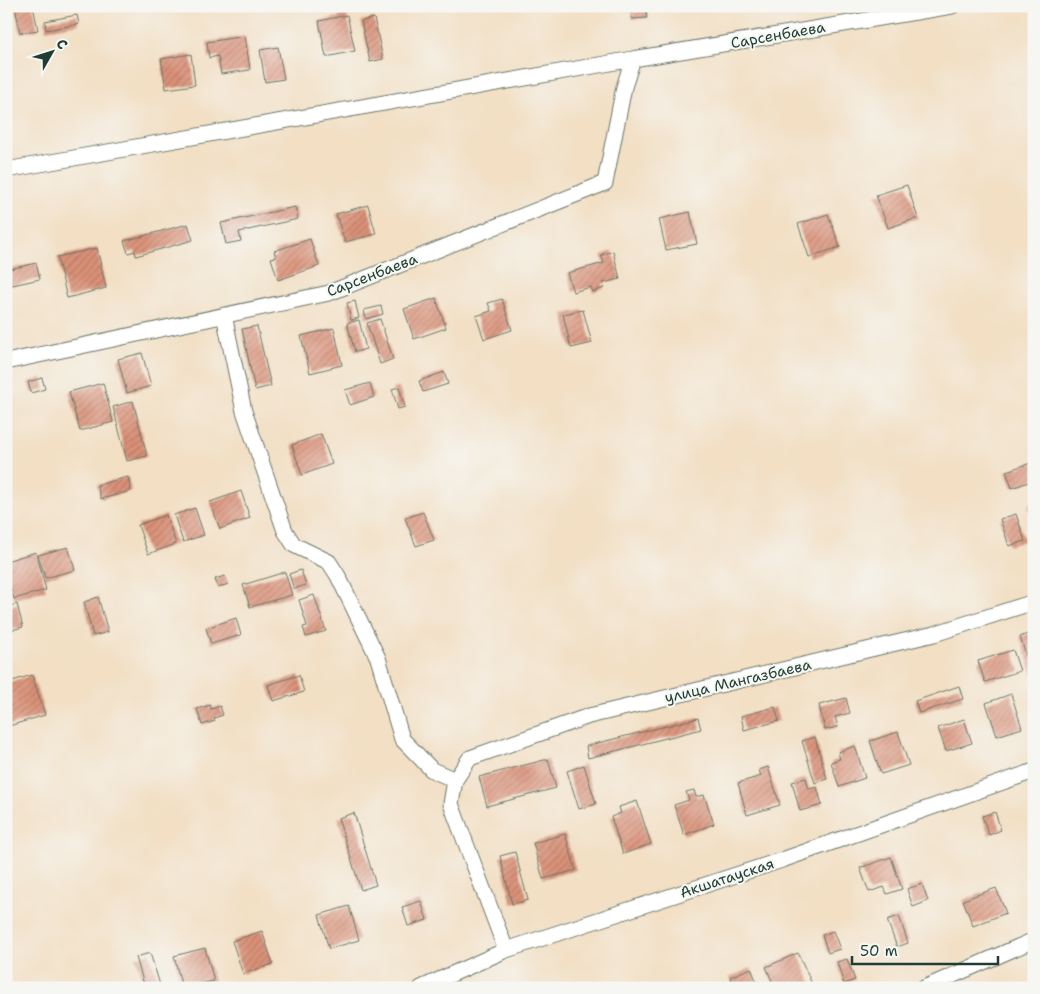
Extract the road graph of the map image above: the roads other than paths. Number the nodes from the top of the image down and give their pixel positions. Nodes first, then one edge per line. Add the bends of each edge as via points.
1 (952, 6) edge
2 (633, 60) junction
3 (6, 170) edge
4 (224, 315) junction
5 (6, 362) edge
6 (1034, 602) edge
7 (1034, 772) edge
8 (455, 780) junction
9 (1034, 940) edge
10 (506, 950) junction
11 (421, 988) edge
12 (924, 988) edge

1 - 2 street, Сарсенбаева
2 - 3 street, Сарсенбаева
2 - 4 street, Сарсенбаева via 624,88 605,183 329,293
4 - 5 street, Сарсенбаева
4 - 8 street via 244,411 285,531 294,545 329,562 338,576 378,658 402,739 432,770
6 - 8 street, улица Мангазбаева via 934,634 589,716 470,758
7 - 10 street, Акшатауская via 782,860
8 - 10 street via 451,804
9 - 12 street
10 - 11 street, Акшатауская

